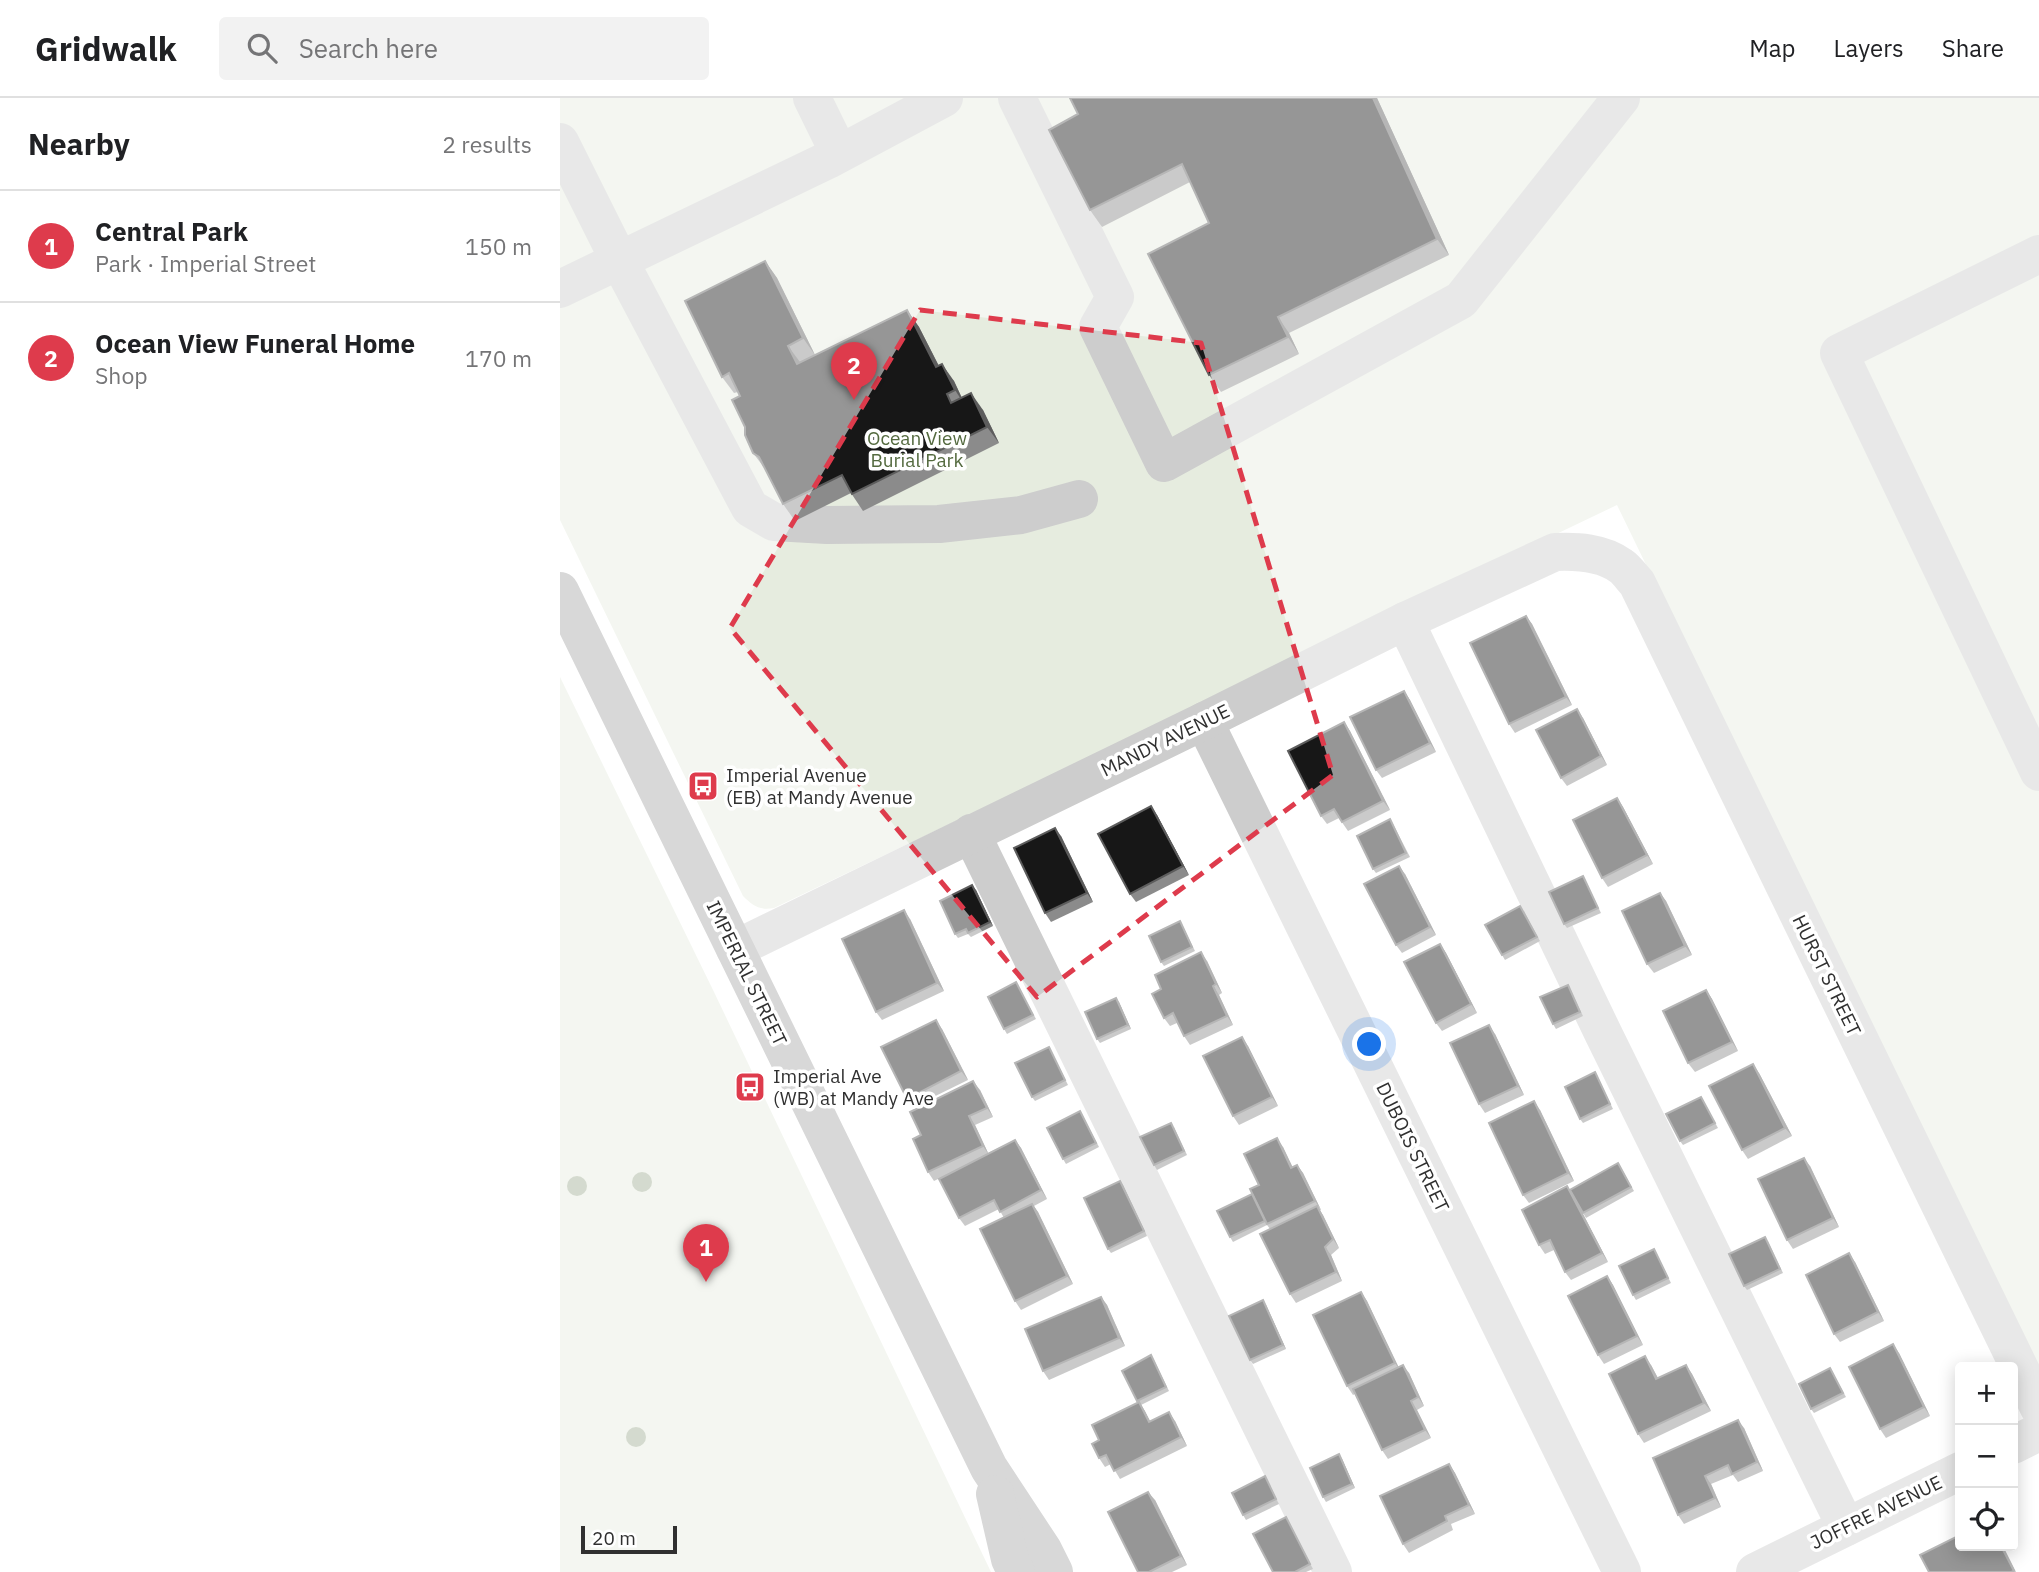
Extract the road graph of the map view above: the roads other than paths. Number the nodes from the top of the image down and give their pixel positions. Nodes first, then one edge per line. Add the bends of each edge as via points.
1 (812, 98) edge
2 (944, 98) edge
3 (1017, 98) edge
4 (1621, 98) edge
5 (560, 142) edge
6 (839, 153) junction
7 (2039, 254) edge
8 (619, 261) junction
9 (560, 289) edge
10 (1079, 499) dead end
11 (1600, 556) joint
12 (560, 591) edge
13 (1405, 621) junction
14 (1204, 721) junction
15 (2039, 772) edge
16 (971, 833) junction
17 (735, 949) junction
18 (2039, 1409) edge
19 (2039, 1433) edge
20 (2018, 1443) edge
21 (989, 1468) junction
22 (1955, 1473) edge
23 (1846, 1527) junction
24 (1016, 1572) edge
25 (1054, 1572) edge
26 (1333, 1572) edge
27 (1622, 1572) edge
28 (1755, 1572) edge

1 - 6 street
2 - 6 street
3 - 4 street via 1115,298 1098,327 1164,463 1461,300
5 - 8 street
6 - 8 street
7 - 15 street via 1839,354
8 - 9 street
8 - 10 street via 750,508 774,522 939,524 1021,516
11 - 13 street, MANDY AVENUE via 1555,552
11 - 18 street, HURST STREET via 1622,566 1637,583
12 - 17 main road, IMPERIAL STREET
13 - 14 street, MANDY AVENUE
13 - 23 street
14 - 16 street, MANDY AVENUE
14 - 27 street, DUBOIS STREET
16 - 17 street, MANDY AVENUE
16 - 26 street
17 - 21 main road, IMPERIAL STREET
19 - 20 street
21 - 24 main road, IMPERIAL STREET
21 - 25 main road, IMPERIAL STREET
22 - 23 street, JOFFRE AVENUE
23 - 28 street, JOFFRE AVENUE

